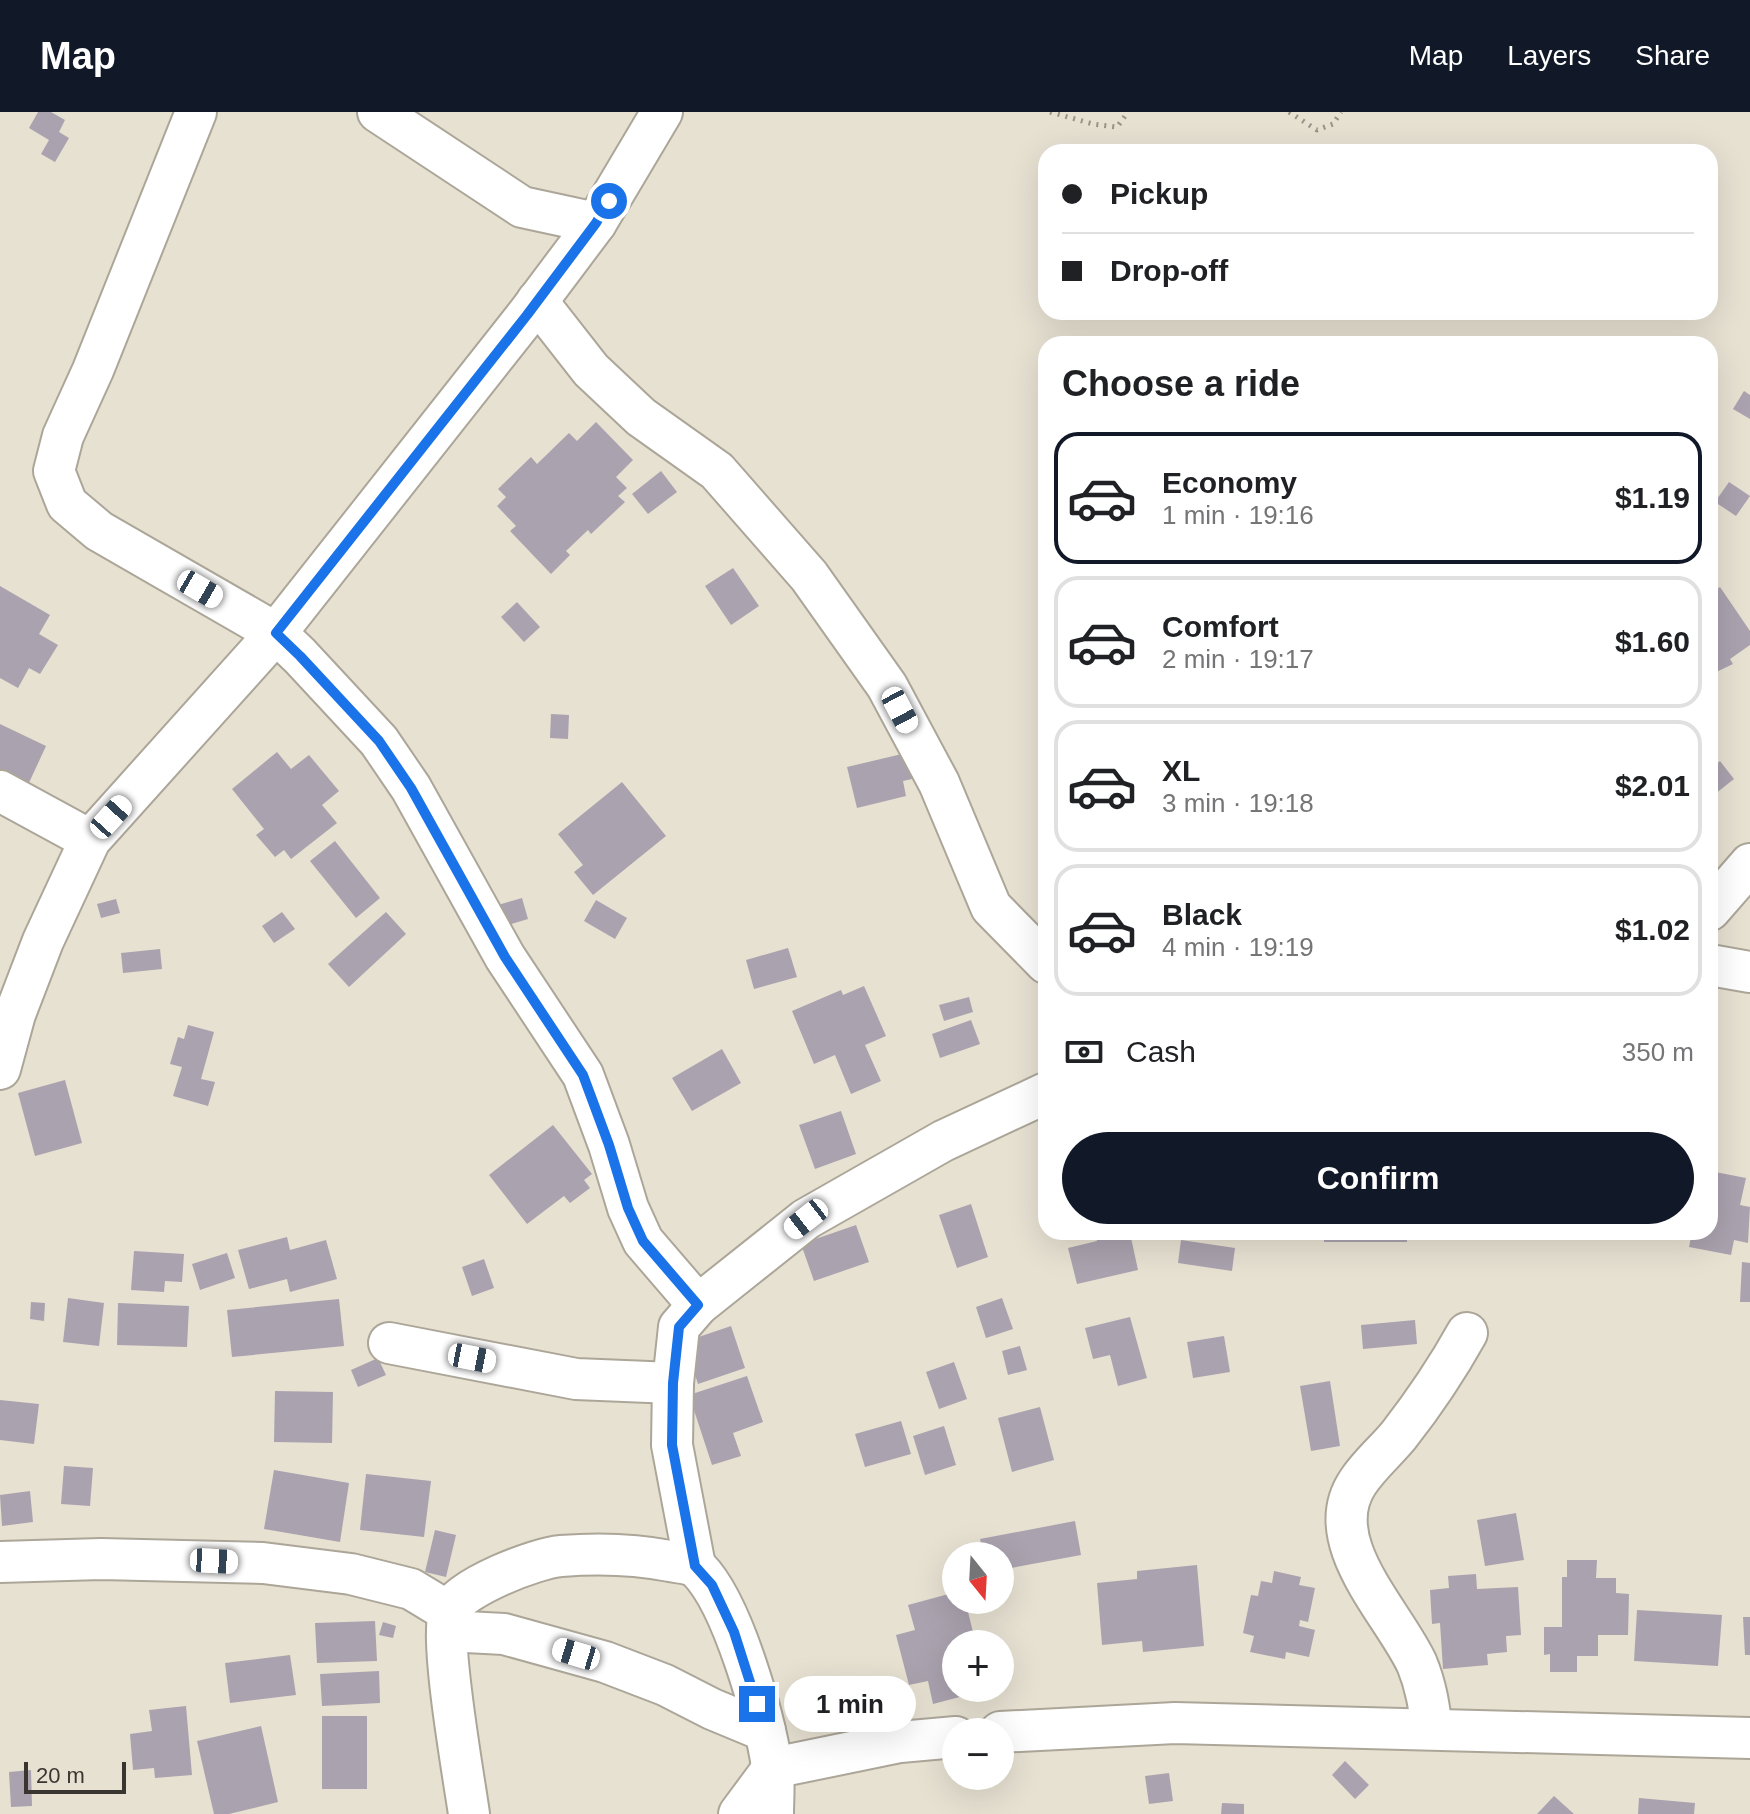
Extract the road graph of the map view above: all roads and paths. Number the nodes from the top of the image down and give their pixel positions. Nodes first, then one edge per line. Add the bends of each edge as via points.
1 (196, 112) edge
2 (378, 112) edge
3 (662, 112) edge
4 (1050, 112) edge
5 (1128, 112) edge
6 (1289, 112) edge
7 (1341, 112) edge
8 (596, 223) junction
9 (537, 301) junction
10 (276, 633) junction
11 (0, 791) edge
12 (90, 840) junction
13 (1750, 864) edge
14 (1718, 901) edge
15 (1038, 955) edge
16 (1718, 966) edge
17 (1750, 972) edge
18 (0, 1069) edge
19 (1038, 1097) edge
20 (698, 1305) junction
21 (1467, 1333) dead end
22 (389, 1343) dead end
23 (673, 1383) junction
24 (0, 1562) edge
25 (695, 1566) junction
26 (448, 1621) junction
27 (1432, 1729) junction
28 (1014, 1731) edge
29 (942, 1738) edge
30 (1750, 1738) edge
31 (769, 1749) junction
32 (469, 1814) edge
33 (739, 1814) edge
34 (773, 1814) edge

1 - 10 street via 63,436 54,471 67,504 99,531
2 - 8 street via 522,207
3 - 8 street
4 - 5 path via 1117,127
6 - 7 path via 1317,130 1333,124
8 - 9 street
9 - 10 street
9 - 15 street via 591,370 641,417 717,471 809,576 887,686 939,783 991,907
10 - 12 street
10 - 20 street via 379,741 411,788 505,957 583,1075 643,1241
11 - 12 street
12 - 18 street via 43,941
13 - 14 street
16 - 17 street
19 - 20 street via 943,1141 806,1219
20 - 23 street via 679,1327
21 - 27 street via 1413,1417 1358,1482 1344,1512 1352,1550 1416,1661 1428,1693
22 - 23 street via 576,1379
23 - 25 street via 672,1445
24 - 26 street via 263,1563 351,1574 411,1589
25 - 26 street via 639,1555 558,1556 462,1594
25 - 31 street via 712,1585 734,1632
26 - 31 street via 605,1662 665,1685 712,1709
26 - 32 street via 446,1644
27 - 28 street via 1175,1723
27 - 30 street
29 - 31 street
31 - 33 street
31 - 34 street

